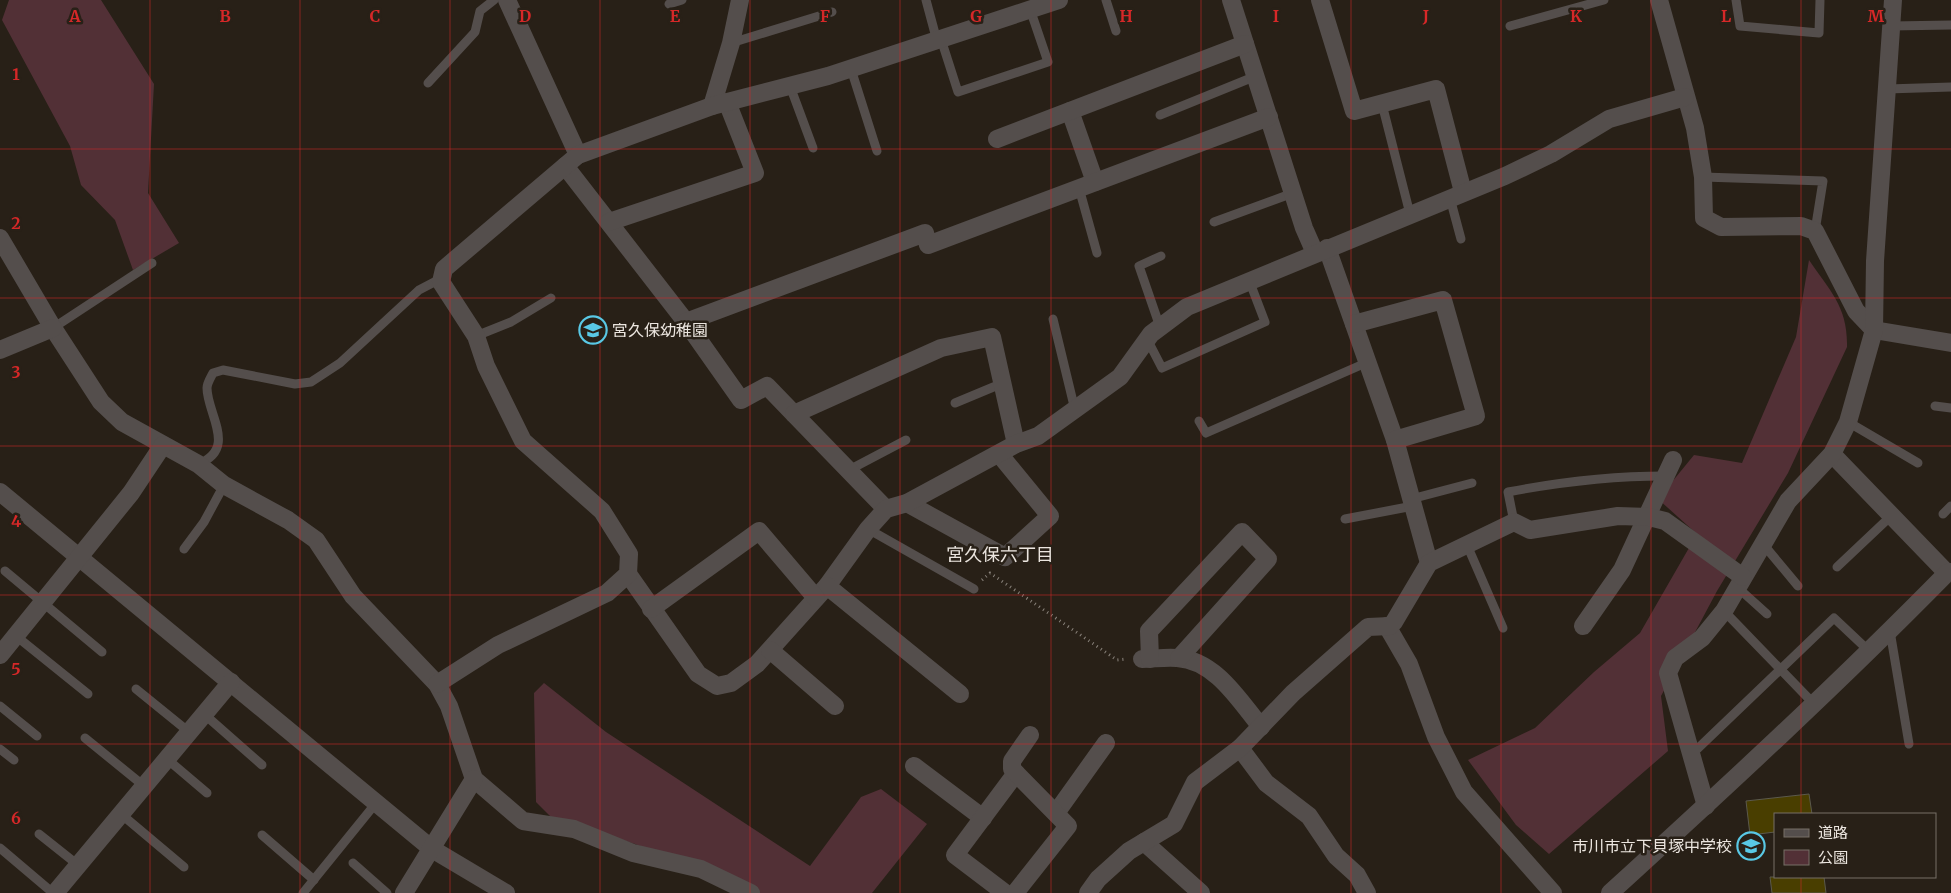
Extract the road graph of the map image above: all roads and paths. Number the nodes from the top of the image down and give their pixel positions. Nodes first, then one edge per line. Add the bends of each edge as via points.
1 (494, 0) edge
2 (507, 0) edge
3 (682, 0) edge
4 (740, 0) edge
5 (926, 0) edge
6 (1059, 0) edge
7 (1106, 0) edge
8 (1231, 0) edge
9 (1320, 0) edge
10 (1604, 0) edge
11 (1659, 0) edge
12 (1736, 0) edge
13 (1820, 0) edge
14 (1893, 0) edge
15 (669, 4) dead end
16 (1030, 10) junction
17 (832, 12) dead end
18 (1951, 25) edge
19 (1510, 26) dead end
20 (1891, 26) junction
21 (1116, 31) dead end
22 (939, 40) junction
23 (731, 43) junction
24 (1246, 44) junction
25 (850, 68) junction
26 (1256, 76) junction
27 (428, 83) dead end
28 (790, 86) junction
29 (1951, 87) edge
30 (1887, 89) junction
31 (1685, 97) junction
32 (719, 104) junction
33 (1382, 104) junction
34 (1070, 111) junction
35 (1160, 115) dead end
36 (1269, 117) junction
37 (997, 138) dead end
38 (813, 148) dead end
39 (877, 151) dead end
40 (572, 160) junction
41 (1703, 177) junction
42 (1087, 185) junction
43 (1293, 193) junction
44 (1456, 195) junction
45 (1410, 214) junction
46 (609, 222) junction
47 (1214, 222) dead end
48 (1815, 231) junction
49 (0, 238) edge
50 (1461, 239) dead end
51 (1321, 251) junction
52 (1097, 253) dead end
53 (1162, 256) dead end
54 (152, 263) dead end
55 (442, 278) junction
56 (1249, 280) junction
57 (551, 298) dead end
58 (1053, 319) dead end
59 (686, 322) junction
60 (1354, 324) junction
61 (53, 328) junction
62 (1874, 330) junction
63 (1154, 333) junction
64 (476, 336) junction
65 (1951, 343) edge
66 (0, 350) edge
67 (1368, 362) junction
68 (1003, 383) junction
69 (955, 403) dead end
70 (1935, 406) dead end
71 (1951, 408) edge
72 (1075, 410) junction
73 (794, 414) junction
74 (1199, 421) dead end
75 (1848, 422) junction
76 (906, 440) dead end
77 (1395, 440) junction
78 (1016, 444) junction
79 (163, 445) junction
80 (1832, 454) junction
81 (1000, 455) junction
82 (1673, 460) dead end
83 (1918, 463) dead end
84 (198, 464) junction
85 (848, 470) junction
86 (1665, 476) junction
87 (1472, 483) dead end
88 (224, 485) junction
89 (0, 492) edge
90 (907, 502) junction
91 (1412, 503) junction
92 (1951, 506) edge
93 (886, 509) junction
94 (1943, 514) dead end
95 (1646, 516) junction
96 (1891, 516) junction
97 (1345, 519) dead end
98 (1514, 522) junction
99 (868, 529) junction
100 (1763, 544) junction
101 (1467, 545) junction
102 (184, 549) dead end
103 (80, 558) junction
104 (1429, 563) junction
105 (1837, 567) dead end
106 (5, 570) dead end
107 (1949, 573) edge
108 (628, 574) junction
109 (1740, 582) junction
110 (1798, 586) dead end
111 (974, 589) joint
112 (822, 592) junction
113 (42, 604) junction
114 (651, 609) junction
115 (1724, 611) junction
116 (1767, 614) dead end
117 (1386, 626) junction
118 (1583, 626) dead end
119 (1504, 628) dead end
120 (1890, 632) junction
121 (16, 636) junction
122 (770, 650) junction
123 (1868, 651) junction
124 (102, 652) dead end
125 (0, 655) edge
126 (1179, 658) junction
127 (1146, 659) junction
128 (1782, 670) junction
129 (231, 682) junction
130 (437, 684) junction
131 (136, 689) dead end
132 (88, 694) dead end
133 (960, 694) dead end
134 (1814, 704) junction
135 (0, 706) edge
136 (835, 706) dead end
137 (204, 714) junction
138 (1261, 727) junction
139 (189, 732) junction
140 (1030, 735) dead end
141 (37, 736) dead end
142 (85, 738) dead end
143 (1106, 743) dead end
144 (1909, 744) dead end
145 (0, 748) edge
146 (1240, 748) junction
147 (1691, 754) junction
148 (167, 759) junction
149 (14, 760) dead end
150 (262, 765) dead end
151 (914, 766) dead end
152 (1016, 773) junction
153 (474, 779) junction
154 (144, 786) junction
155 (207, 793) dead end
156 (376, 803) junction
157 (1706, 806) junction
158 (1056, 813) junction
159 (121, 814) junction
160 (983, 818) junction
161 (39, 834) dead end
162 (262, 835) dead end
163 (1144, 842) junction
164 (0, 848) edge
165 (432, 849) junction
166 (353, 863) dead end
167 (78, 865) junction
168 (184, 867) dead end
169 (314, 880) junction
170 (54, 893) edge
171 (303, 893) edge
172 (387, 893) edge
173 (404, 893) edge
174 (506, 893) edge
175 (751, 893) edge
176 (1005, 893) edge
177 (1015, 893) edge
178 (1088, 893) edge
179 (1201, 893) edge
180 (1366, 893) edge
181 (1552, 893) edge
182 (1610, 893) edge

1 - 27 lane via 480,11 475,32
2 - 40 street
3 - 15 lane
4 - 23 street
5 - 22 lane
6 - 16 street
7 - 21 lane
8 - 24 street
9 - 33 street via 1354,111
10 - 19 lane
11 - 31 street
12 - 13 lane via 1740,26 1819,33
14 - 20 street
16 - 22 street
16 - 22 lane via 1048,62 958,92
17 - 23 lane
18 - 20 lane
20 - 30 street
22 - 25 street
23 - 32 street
24 - 26 street
24 - 34 street
25 - 28 street
25 - 39 lane
26 - 35 lane
26 - 36 street
28 - 32 street
28 - 38 lane
29 - 30 lane
30 - 62 street via 1875,261
31 - 41 street via 1695,128
31 - 44 street via 1609,119 1551,154
32 - 40 street
32 - 46 street via 755,174
33 - 44 street via 1436,89
33 - 45 lane
34 - 37 street
34 - 42 street
36 - 42 street
36 - 43 street
40 - 46 street
40 - 55 street via 444,269
41 - 48 street via 1704,218 1721,227 1801,226
41 - 48 lane via 1823,181
42 - 52 lane
42 - 59 street via 928,245 925,234
43 - 47 lane
43 - 51 street
44 - 45 street
44 - 50 lane
45 - 51 street
46 - 59 street
48 - 62 street via 1856,311
49 - 61 street
51 - 56 street
51 - 60 street
53 - 63 lane via 1140,266
54 - 61 lane
55 - 64 street
55 - 84 lane via 419,290 340,362 311,382 296,384 223,370 213,373 206,387 218,440 216,452
56 - 63 street via 1187,307
56 - 63 lane via 1265,322 1162,368
57 - 64 lane via 511,322
58 - 72 lane
59 - 73 street via 741,400 767,386
60 - 67 street
60 - 77 street via 1443,300 1476,416
61 - 66 street
61 - 79 street via 101,402 122,422
62 - 65 street
62 - 75 street
63 - 72 street via 1120,377
64 - 108 street via 486,366 522,440 602,511 629,554
67 - 74 lane via 1206,433
67 - 77 street
68 - 69 lane
68 - 73 street via 992,337 941,348
68 - 78 street
70 - 71 lane
72 - 78 street via 1038,436
73 - 85 street
75 - 80 street
75 - 83 lane
76 - 85 lane
77 - 91 street
78 - 81 street
79 - 84 street
79 - 103 street via 131,493
80 - 96 street
80 - 100 street via 1788,502
81 - 90 street
81 - 90 street via 1050,516 1005,557
82 - 86 street
84 - 88 street
85 - 93 street
86 - 95 street
86 - 98 lane via 1564,482 1508,492
87 - 91 lane
88 - 102 lane via 204,522
88 - 130 street via 288,520 316,540 353,596
89 - 103 street
90 - 93 street
91 - 97 lane
91 - 104 street
92 - 94 lane
93 - 99 street
95 - 98 street via 1618,516 1530,530
95 - 109 street via 1665,521
95 - 118 street via 1622,570
96 - 105 lane
96 - 107 street
98 - 101 street
99 - 111 lane
99 - 112 street
100 - 109 street
100 - 110 lane
101 - 104 street
101 - 119 lane
103 - 113 street
103 - 129 street
104 - 117 street via 1394,622
106 - 113 lane
107 - 120 street
108 - 114 street
108 - 130 street via 607,593 498,645
109 - 115 street
109 - 116 lane
111 - 127 path via 990,573 1117,660
112 - 114 street via 759,531
112 - 122 street
112 - 133 street
113 - 121 street
113 - 124 lane
114 - 122 street via 698,674 717,686 731,683
115 - 128 lane
115 - 147 street via 1702,638 1675,658 1668,673
117 - 138 street via 1368,627 1293,693
117 - 181 street via 1409,664 1436,737 1464,792
120 - 123 street
120 - 144 lane
121 - 125 street
121 - 132 lane
122 - 136 street
123 - 128 lane via 1834,618
123 - 134 street
126 - 127 street
126 - 127 street via 1268,559 1242,532 1149,631
126 - 138 street via 1203,665 1219,677
128 - 134 lane
128 - 147 lane
129 - 137 street
129 - 156 street
130 - 153 street via 449,706
131 - 139 lane
134 - 157 street
135 - 141 lane
137 - 139 street
137 - 150 lane
138 - 146 street
139 - 148 street
140 - 152 street via 1012,761 1012,770
142 - 154 lane
143 - 158 street
145 - 149 lane
146 - 163 street via 1195,782 1174,824
146 - 180 street via 1266,783 1309,816 1336,856 1357,875
147 - 157 street
148 - 154 street
148 - 155 lane
151 - 160 street
152 - 158 street
152 - 160 street
153 - 165 street
153 - 175 street via 523,821 574,829 633,853 701,869
154 - 159 street
156 - 165 street
156 - 169 lane
157 - 182 street
158 - 177 street via 1068,826
159 - 167 street
159 - 168 lane
160 - 176 street via 955,855
161 - 167 lane
162 - 169 lane
163 - 178 street via 1122,856
163 - 179 street
164 - 170 lane
165 - 173 street
165 - 174 street
166 - 172 lane
167 - 170 street
169 - 171 lane

